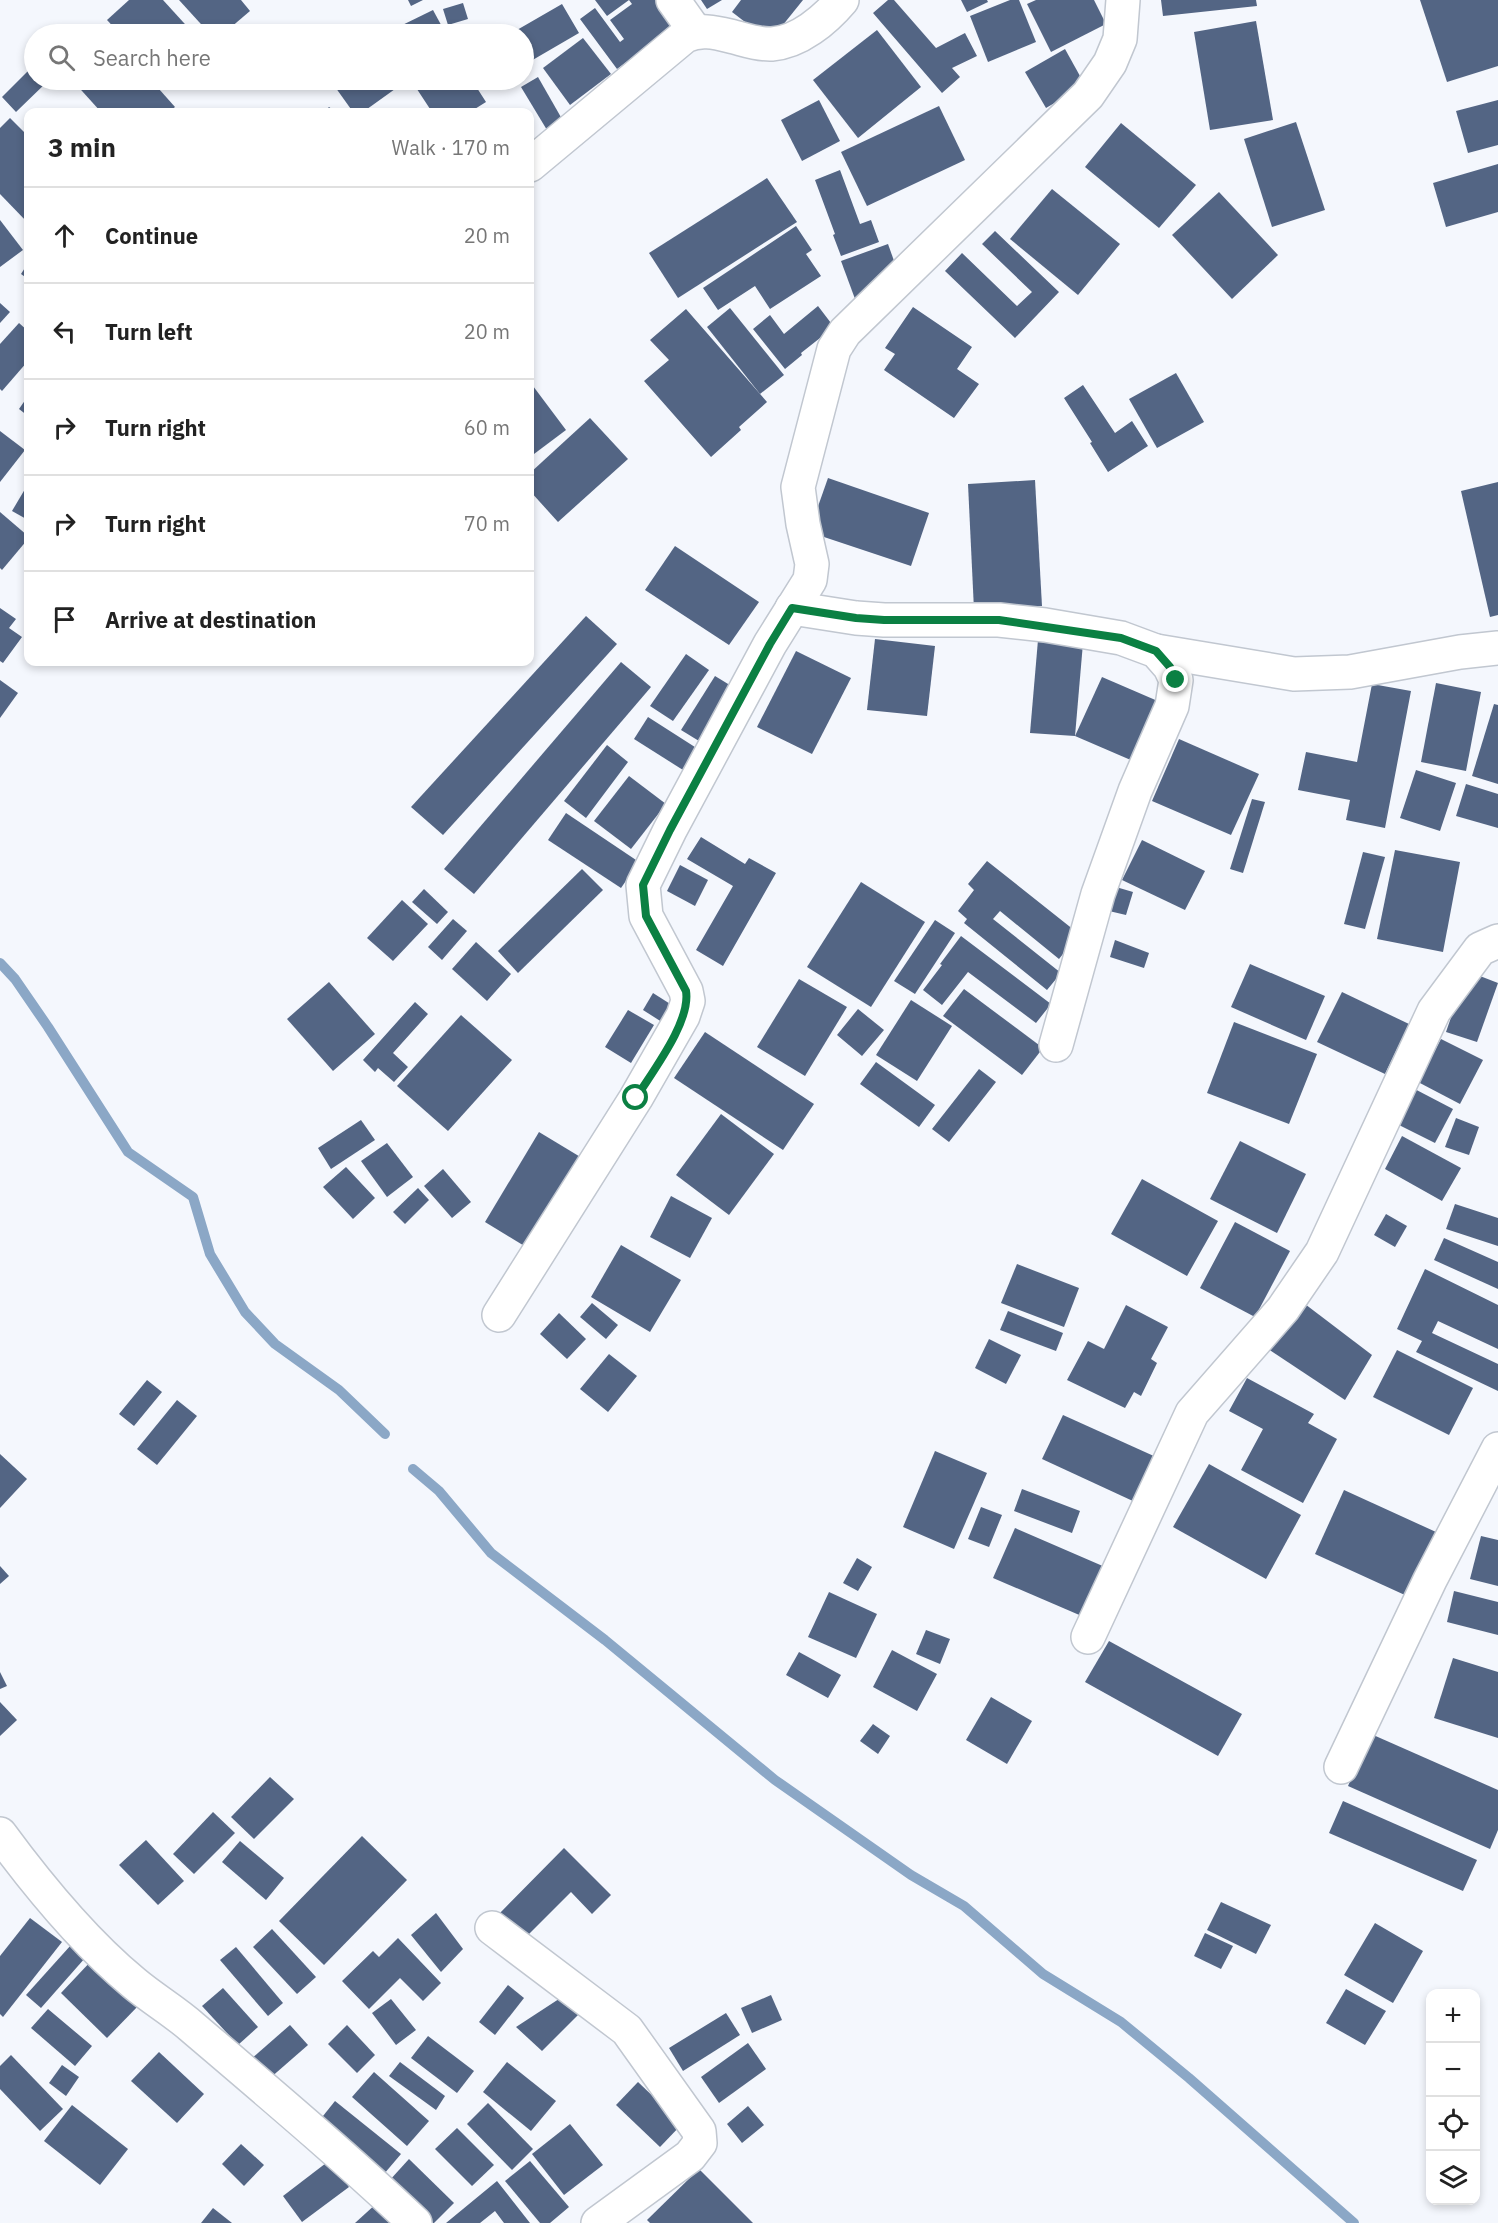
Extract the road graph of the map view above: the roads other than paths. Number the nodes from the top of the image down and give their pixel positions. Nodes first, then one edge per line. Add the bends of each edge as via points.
1 (673, 0) edge
2 (842, 0) edge
3 (1124, 0) edge
4 (695, 31) junction
5 (534, 162) edge
6 (792, 608) junction
7 (1498, 648) edge
8 (1156, 651) junction
9 (1498, 941) edge
10 (1056, 1045) dead end
11 (499, 1315) dead end
12 (1498, 1449) edge
13 (1088, 1637) dead end
14 (1341, 1767) dead end
15 (0, 1834) edge
16 (492, 1928) dead end
17 (415, 2223) edge
18 (598, 2223) edge

1 - 4 street
2 - 4 street via 813,28 778,43
3 - 6 street via 1120,39 1110,63 1088,95 845,332 834,349 798,487 812,564 810,580
4 - 5 street
6 - 8 street via 875,619 999,620 1045,625 1121,638
6 - 11 street via 643,885 646,916 686,991 688,1002 683,1016
7 - 8 street via 1350,672 1294,674
8 - 10 street via 1176,680 1172,705 1135,791 1098,894
9 - 13 street via 1480,949 1434,1011 1322,1252 1283,1309 1192,1413
12 - 14 street
15 - 17 street via 81,1933 134,1983 185,2020
16 - 18 street via 627,2030 699,2131 700,2143 690,2156

